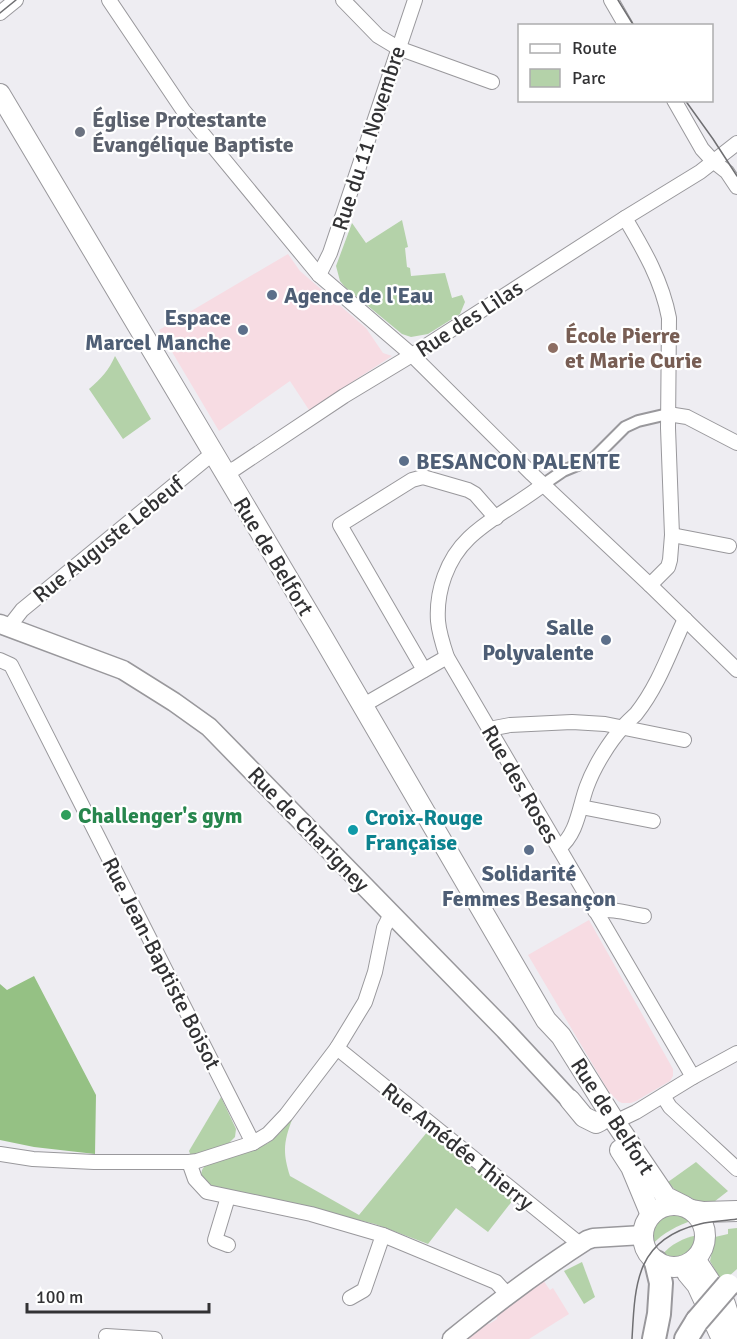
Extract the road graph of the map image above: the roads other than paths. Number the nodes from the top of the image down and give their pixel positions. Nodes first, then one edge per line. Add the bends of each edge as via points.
1 (16, 0) edge
2 (109, 0) edge
3 (343, 0) edge
4 (415, 0) edge
5 (611, 0) edge
6 (0, 13) edge
7 (625, 24) edge
8 (398, 48) junction
9 (492, 82) dead end
10 (0, 94) edge
11 (675, 102) edge
12 (737, 143) edge
13 (713, 161) junction
14 (737, 187) edge
15 (625, 218) junction
16 (320, 275) junction
17 (412, 355) junction
18 (668, 414) junction
19 (737, 443) edge
20 (212, 454) junction
21 (225, 474) junction
22 (544, 484) junction
23 (496, 518) junction
24 (672, 535) junction
25 (729, 546) dead end
26 (650, 585) junction
27 (685, 619) junction
28 (4, 626) edge
29 (447, 657) junction
30 (0, 660) edge
31 (424, 670) junction
32 (737, 670) edge
33 (362, 706) junction
34 (621, 728) junction
35 (489, 729) junction
36 (684, 740) dead end
37 (581, 807) junction
38 (653, 822) dead end
39 (558, 848) junction
40 (595, 911) junction
41 (392, 915) junction
42 (644, 916) dead end
43 (546, 1020) junction
44 (337, 1048) junction
45 (737, 1053) edge
46 (693, 1077) junction
47 (576, 1096) junction
48 (663, 1096) junction
49 (608, 1122) junction
50 (253, 1143) junction
51 (0, 1154) edge
52 (189, 1162) junction
53 (737, 1169) edge
54 (228, 1197) junction
55 (688, 1208) junction
56 (737, 1211) edge
57 (651, 1215) junction
58 (383, 1235) junction
59 (643, 1235) junction
60 (228, 1245) dead end
61 (578, 1246) junction
62 (656, 1262) junction
63 (688, 1263) junction
64 (733, 1286) edge
65 (507, 1294) junction
66 (350, 1298) dead end
67 (695, 1332) edge
68 (106, 1336) dead end
69 (155, 1339) edge
70 (452, 1339) edge
71 (654, 1339) edge
72 (722, 1339) edge
73 (736, 1339) edge

1 - 6 street
2 - 16 street via 183,111
3 - 8 street via 378,36
4 - 8 street, Rue du 11 Novembre
5 - 7 street
8 - 9 street
8 - 16 street, Rue du 11 Novembre
10 - 20 main road, Rue de Belfort
11 - 13 street
12 - 13 street, Rue des Lilas
13 - 14 street
13 - 15 street, Rue des Lilas
15 - 17 street, Rue des Lilas
15 - 18 street via 657,274 666,300
16 - 17 street
17 - 21 street, Rue des Lilas
17 - 22 street
18 - 19 street via 687,417
18 - 22 street, Rue des Roses via 625,427 594,458
18 - 24 street
20 - 21 main road, Rue de Belfort
20 - 28 street, Rue Auguste Lebeuf
21 - 33 main road, Rue de Belfort
22 - 23 street, Rue des Roses
22 - 26 street
23 - 29 street, Rue des Roses via 458,550 443,580 438,620
23 - 31 street via 468,490 419,477 340,525
24 - 25 street
24 - 26 street via 668,567
26 - 27 street
27 - 32 street
27 - 34 street via 657,681 636,714
28 - 41 street, Rue de Charigney via 123,670 209,727
29 - 31 street
29 - 35 street, Rue des Roses
30 - 50 street, Rue Jean-Baptiste Boisot via 11,665
31 - 33 street
33 - 43 main road, Rue de Belfort
34 - 35 street via 572,722
34 - 36 street
34 - 37 street via 597,764
35 - 39 street, Rue des Roses
37 - 38 street
37 - 39 street via 567,842
39 - 40 street, Rue des Roses
40 - 42 street via 605,909
40 - 46 street, Rue des Roses
41 - 44 street via 384,928 365,1002
41 - 47 street, Rue de Charigney
43 - 47 main road, Rue de Belfort via 546,1030
43 - 49 main road, Rue de Belfort via 561,1036
44 - 50 street via 286,1115
44 - 61 street, Rue Amédée Thierry
45 - 46 street
46 - 48 street
47 - 49 main road, Rue de Belfort via 591,1095
48 - 49 street
48 - 53 street
49 - 55 main road, Rue de Belfort via 666,1197
49 - 57 main road, Rue de Belfort
50 - 52 street
51 - 52 street via 94,1162
52 - 54 street via 201,1187
54 - 58 street via 311,1214
54 - 60 street via 215,1240
55 - 56 main road via 704,1212
55 - 57 main road via 666,1205
55 - 63 main road via 698,1216 705,1236 700,1252
57 - 59 main road
58 - 65 street via 496,1282
58 - 66 street via 364,1290
59 - 61 street via 593,1238
59 - 62 main road via 648,1256
61 - 65 street
62 - 63 main road via 672,1267
62 - 71 main road via 661,1283
63 - 72 main road
63 - 73 main road via 725,1304
64 - 67 main road
65 - 70 street
68 - 69 street

